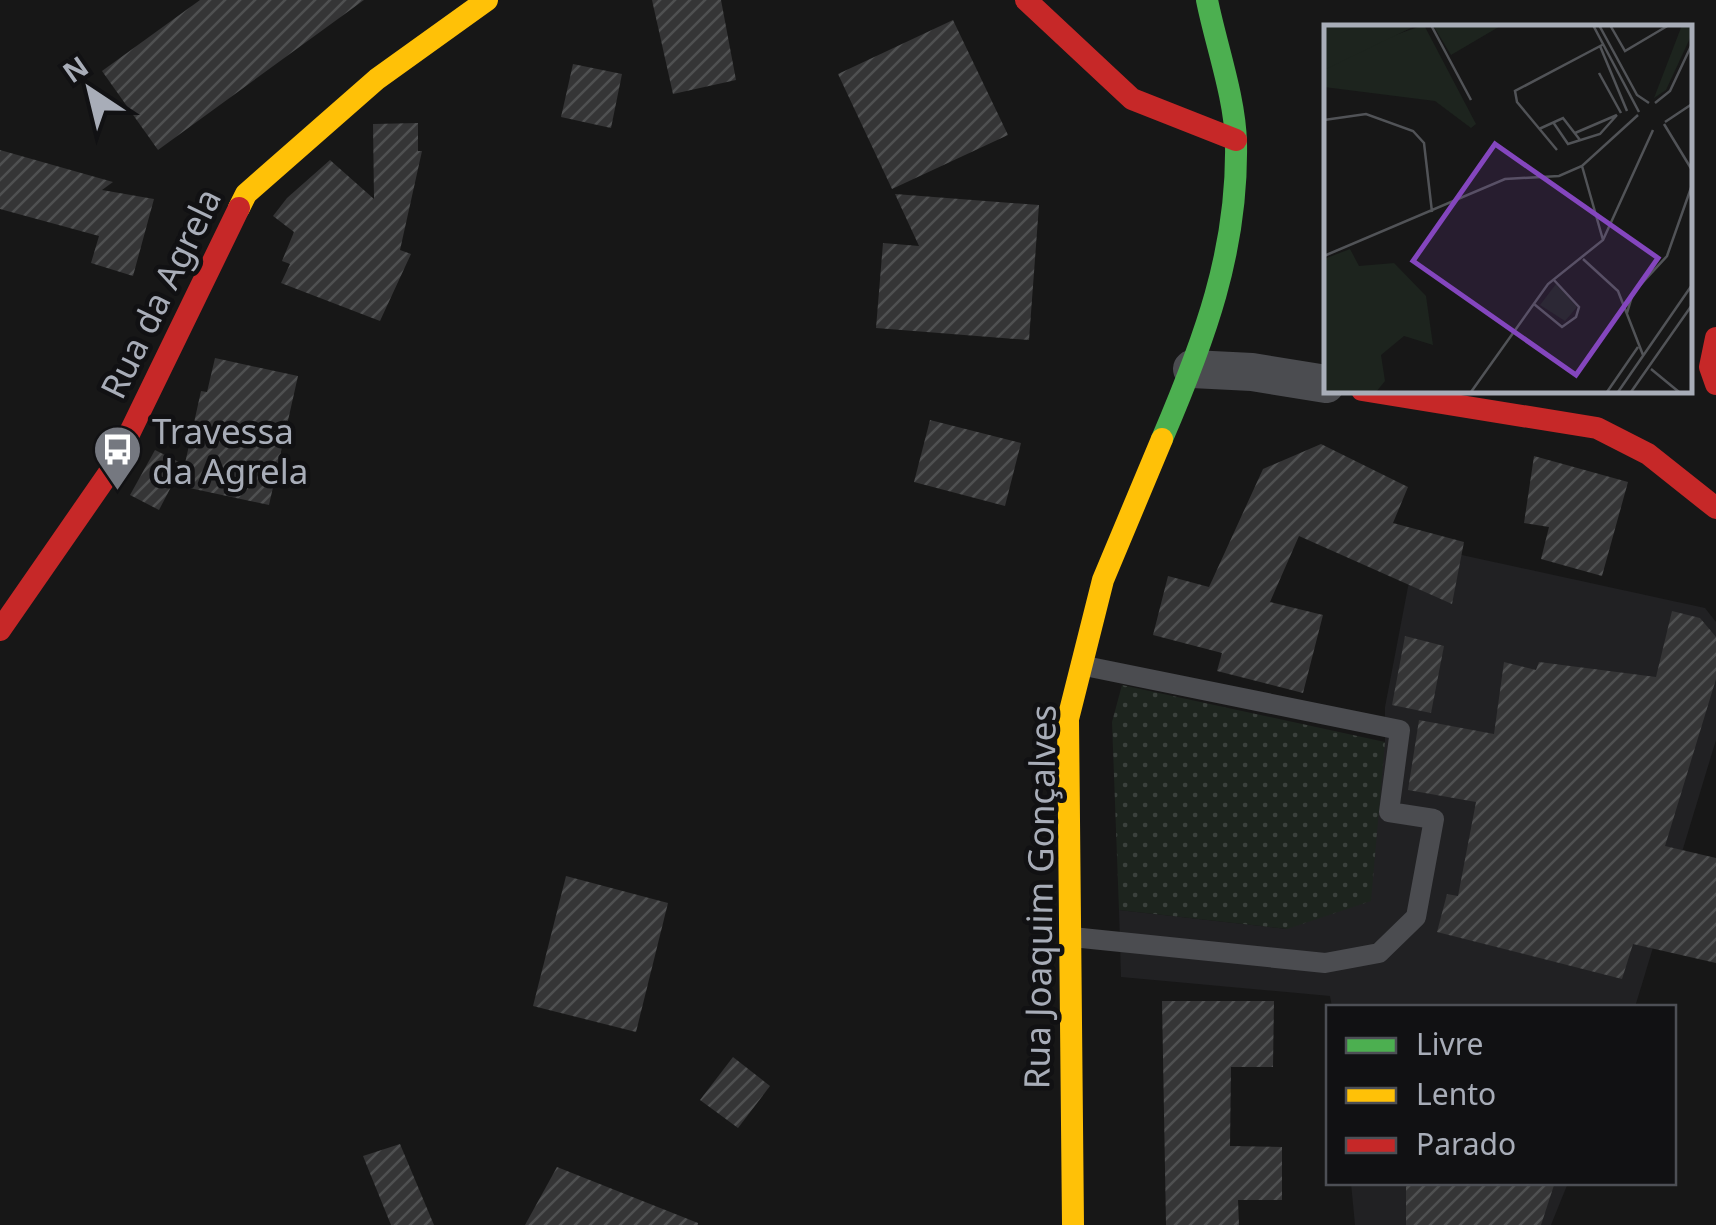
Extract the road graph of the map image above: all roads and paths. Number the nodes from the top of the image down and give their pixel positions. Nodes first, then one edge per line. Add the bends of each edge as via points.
1 (487, 0) edge
2 (1026, 0) edge
3 (1206, 0) edge
4 (1236, 140) junction
5 (1716, 338) edge
6 (1192, 370) junction
7 (1324, 384) edge
8 (1716, 384) edge
9 (1374, 392) edge
10 (1716, 508) edge
11 (0, 630) edge
12 (1082, 666) junction
13 (1070, 936) junction
14 (1073, 1225) edge

1 - 11 street, Rua da Agrela via 377,79 246,194 113,467
2 - 4 street via 1132,99
3 - 4 street, Rua Joaquim Gonçalves
4 - 6 street, Rua Joaquim Gonçalves via 1230,249
5 - 8 street via 1710,367
6 - 7 street
6 - 12 street, Rua Joaquim Gonçalves via 1103,580
9 - 10 street via 1597,428 1648,454
12 - 13 street, Rua Joaquim Gonçalves via 1068,719
12 - 13 lane via 1400,730 1389,812 1434,819 1416,917 1379,953 1325,964
13 - 14 street, Rua Joaquim Gonçalves

